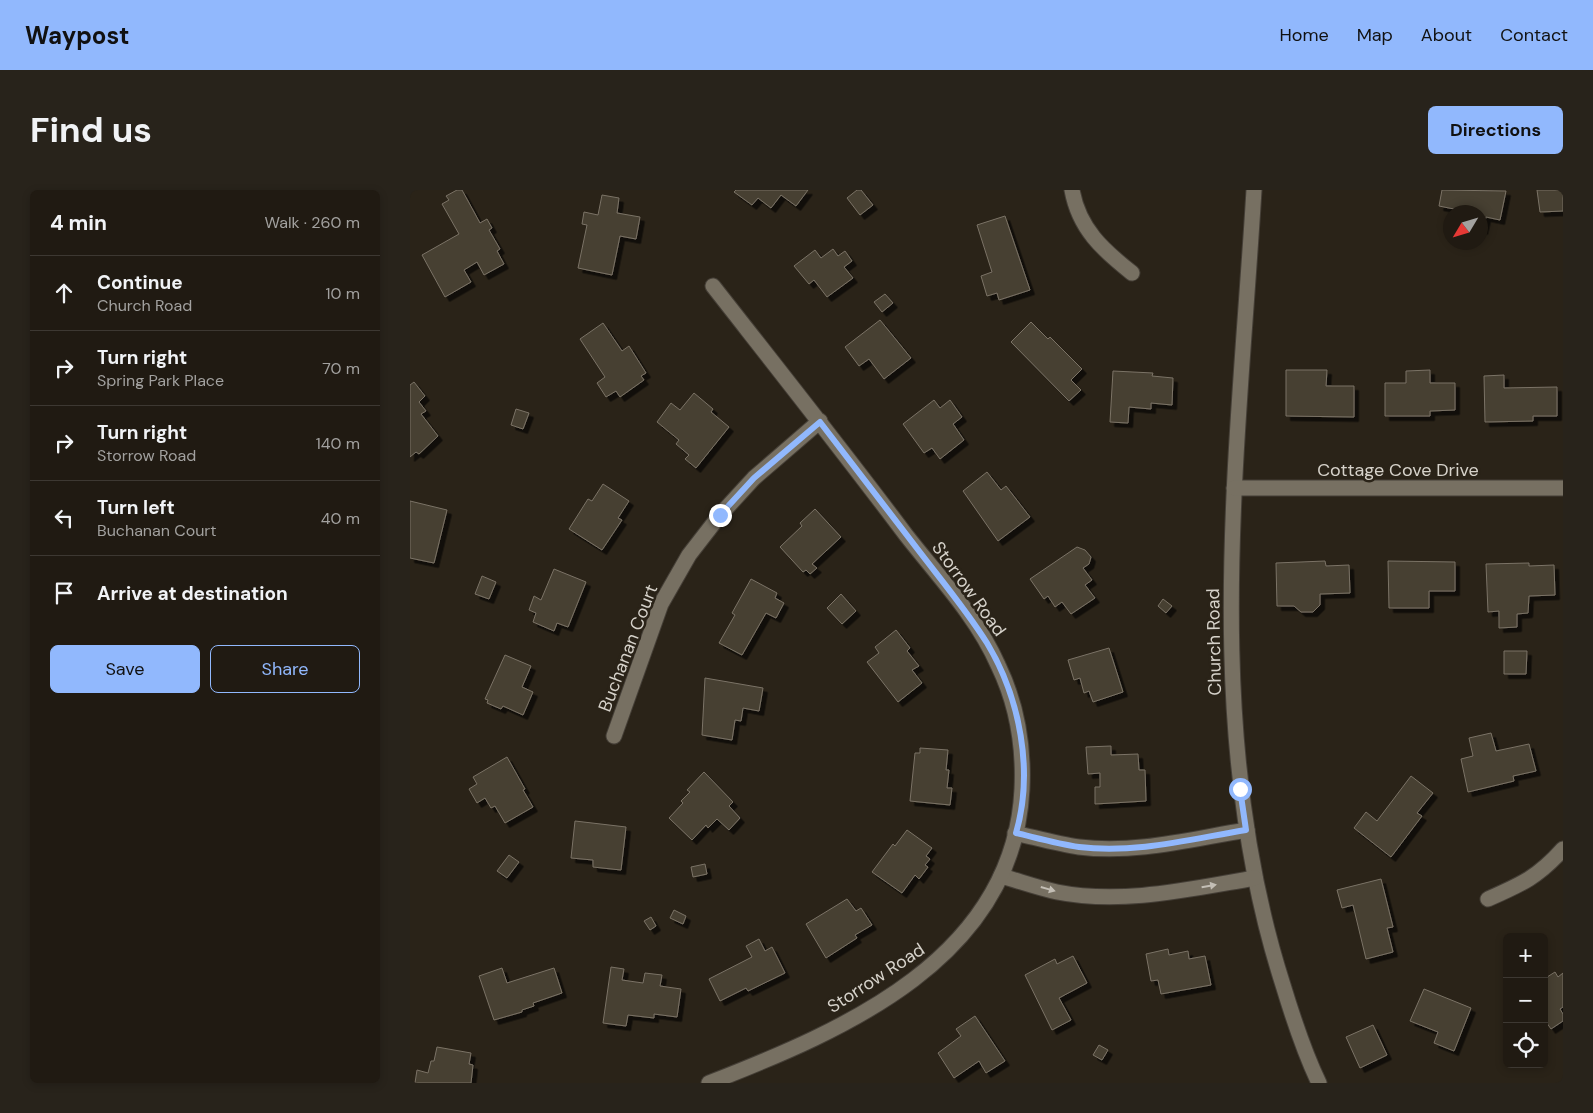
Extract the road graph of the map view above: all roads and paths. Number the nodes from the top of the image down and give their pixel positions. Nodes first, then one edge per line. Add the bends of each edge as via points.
1 (1072, 190) edge
2 (1254, 190) edge
3 (1132, 273) dead end
4 (713, 286) dead end
5 (820, 422) junction
6 (1234, 488) junction
7 (1563, 488) edge
8 (614, 736) dead end
9 (1246, 830) junction
10 (1016, 833) junction
11 (1563, 849) edge
12 (1001, 876) junction
13 (1255, 878) junction
14 (1488, 899) dead end
15 (709, 1083) edge
16 (1319, 1083) edge

1 - 3 street via 1081,220 1090,236
2 - 6 street, Church Road
4 - 5 street, Storrow Road
5 - 8 street, Buchanan Court via 754,478 689,555 661,604
5 - 10 street, Storrow Road via 972,621 998,663 1008,686 1021,740 1022,799
6 - 7 street, Cottage Cove Drive
6 - 9 street, Church Road via 1231,593 1234,721
9 - 10 street via 1146,847 1106,848 1058,843
9 - 13 street, Church Road
10 - 12 street, Storrow Road
11 - 14 street via 1538,874
12 -> 13 street via 1056,892 1125,896 1167,893
12 - 15 street, Storrow Road via 975,921 921,975 869,1009 822,1034
13 - 16 street, Church Road via 1276,965

